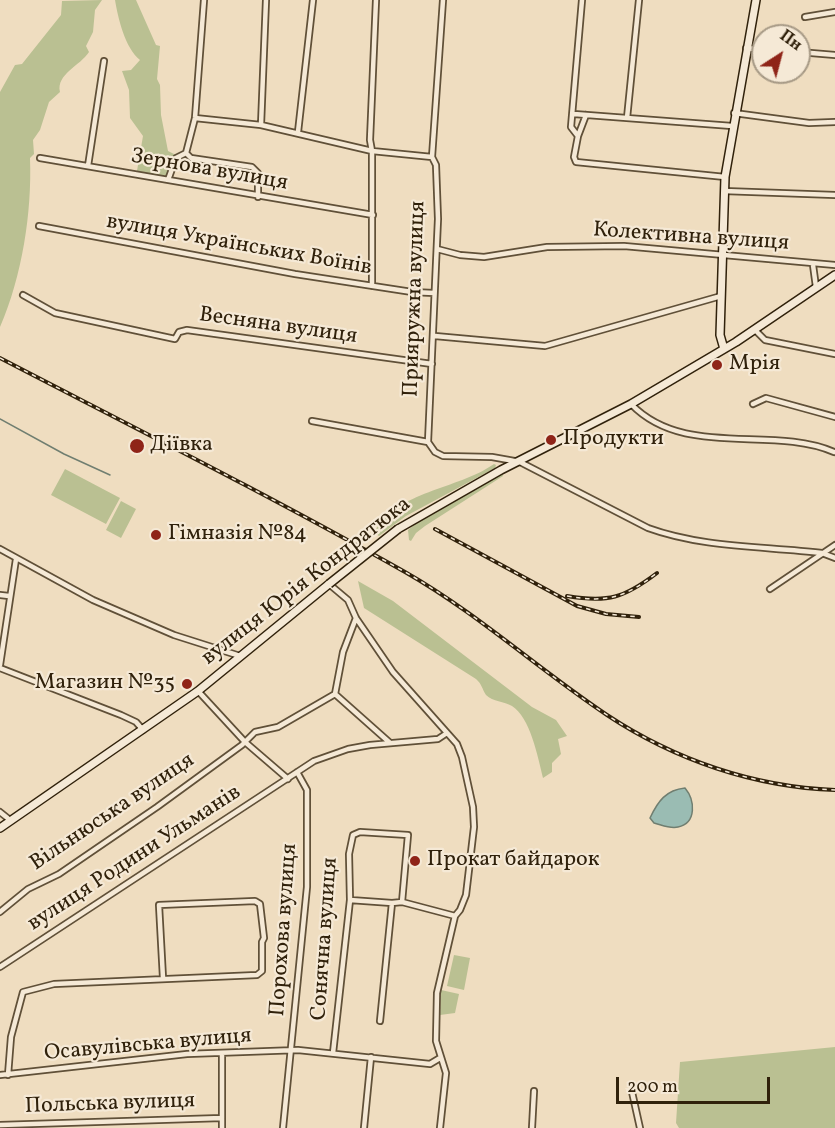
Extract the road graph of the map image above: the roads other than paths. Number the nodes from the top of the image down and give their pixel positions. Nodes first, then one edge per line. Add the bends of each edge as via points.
1 (204, 0) edge
2 (266, 0) edge
3 (313, 0) edge
4 (376, 0) edge
5 (443, 0) edge
6 (582, 0) edge
7 (639, 0) edge
8 (756, 0) edge
9 (835, 12) edge
10 (805, 16) dead end
11 (746, 48) junction
12 (751, 49) edge
13 (811, 53) edge
14 (835, 55) edge
15 (104, 62) dead end
16 (734, 113) junction
17 (574, 114) junction
18 (586, 115) junction
19 (195, 118) junction
20 (627, 118) junction
21 (835, 122) edge
22 (261, 125) junction
23 (732, 126) junction
24 (298, 132) junction
25 (578, 136) junction
26 (372, 151) junction
27 (186, 153) junction
28 (40, 158) dead end
29 (432, 158) junction
30 (88, 166) junction
31 (725, 177) junction
32 (168, 180) junction
33 (724, 191) junction
34 (835, 195) edge
35 (258, 197) junction
36 (373, 215) junction
37 (39, 226) dead end
38 (437, 249) junction
39 (722, 256) junction
40 (813, 265) junction
41 (835, 265) edge
42 (835, 275) edge
43 (372, 286) junction
44 (816, 287) junction
45 (434, 293) junction
46 (23, 295) dead end
47 (722, 296) junction
48 (755, 330) junction
49 (435, 336) junction
50 (724, 349) junction
51 (835, 354) edge
52 (432, 364) junction
53 (631, 404) junction
54 (753, 404) dead end
55 (835, 417) edge
56 (312, 421) dead end
57 (428, 442) junction
58 (834, 452) edge
59 (520, 462) junction
60 (835, 545) edge
61 (0, 549) edge
62 (822, 553) junction
63 (835, 558) edge
64 (16, 559) junction
65 (329, 584) junction
66 (770, 589) dead end
67 (0, 595) edge
68 (9, 596) junction
69 (356, 618) junction
70 (240, 656) junction
71 (0, 661) edge
72 (0, 667) edge
73 (198, 691) junction
74 (335, 694) junction
75 (143, 730) junction
76 (447, 732) junction
77 (245, 742) junction
78 (389, 742) junction
79 (297, 772) junction
80 (288, 779) junction
81 (0, 812) edge
82 (10, 820) junction
83 (0, 828) edge
84 (350, 900) junction
85 (402, 902) junction
86 (392, 903) junction
87 (0, 912) edge
88 (455, 916) junction
89 (0, 967) edge
90 (163, 978) junction
91 (380, 1021) dead end
92 (292, 1050) junction
93 (222, 1053) junction
94 (333, 1053) junction
95 (371, 1057) junction
96 (440, 1058) junction
97 (0, 1075) edge
98 (8, 1075) junction
99 (534, 1091) dead end
100 (632, 1092) dead end
101 (222, 1118) junction
102 (0, 1125) edge
103 (222, 1128) edge
104 (283, 1128) edge
105 (364, 1128) edge
106 (440, 1128) edge
107 (532, 1128) edge
108 (640, 1128) edge

1 - 19 street
2 - 22 street
3 - 24 street
4 - 26 street
5 - 29 street, Прияружна вулиця
6 - 17 street
7 - 20 street
8 - 11 street
9 - 10 street
11 - 12 street
11 - 16 street
13 - 14 street
15 - 30 street
16 - 21 street via 809,123
16 - 23 street
17 - 18 street
17 - 25 street via 571,127
18 - 20 street
18 - 25 street
19 - 22 street
19 - 27 street
20 - 23 street
22 - 24 street
23 - 31 street
24 - 26 street
25 - 31 street via 574,157 580,164
26 - 29 street
26 - 36 street
27 - 32 street via 176,158
27 - 35 street via 191,158 252,167 258,173
28 - 30 street, Зернова вулиця
29 - 38 street, Прияружна вулиця via 436,165
30 - 32 street, Зернова вулиця
31 - 33 street
32 - 35 street, Зернова вулиця
33 - 34 street
33 - 39 street
35 - 36 street, Зернова вулиця
36 - 43 street
37 - 43 street, вулиця Українських Воїнів
38 - 39 street, Колективна вулиця via 484,257 547,247 624,246
38 - 45 street, Прияружна вулиця
39 - 40 street, Колективна вулиця
39 - 47 street
40 - 41 street, Колективна вулиця
40 - 44 street
42 - 44 street, вулиця Юрія Кондратюка
43 - 45 street, вулиця Українських Воїнів
44 - 48 street, вулиця Юрія Кондратюка
45 - 49 street, Прияружна вулиця
46 - 52 street, Весняна вулиця via 55,313 175,339 179,332 187,330
47 - 49 street via 545,346
47 - 50 street via 720,335
48 - 50 street, вулиця Юрія Кондратюка
48 - 51 street via 765,340
49 - 52 street, Прияружна вулиця
50 - 53 street, вулиця Юрія Кондратюка
52 - 57 street, Прияружна вулиця
53 - 58 street via 655,421 692,436 811,443
53 - 59 street, вулиця Юрія Кондратюка
54 - 55 street via 766,398
56 - 57 street
57 - 59 street via 443,456
59 - 62 street via 669,535 701,542
59 - 65 street, вулиця Юрія Кондратюка, bridge via 398,529
60 - 62 street
61 - 64 street
62 - 63 street
62 - 66 street
64 - 68 street
64 - 70 street via 144,623
65 - 69 street via 348,600
65 - 70 street, вулиця Юрія Кондратюка
67 - 68 street
68 - 71 street
69 - 74 street via 343,652
69 - 76 street via 393,672
70 - 73 street, вулиця Юрія Кондратюка
71 - 72 street
72 - 75 street via 121,715
73 - 75 street, вулиця Юрія Кондратюка
73 - 77 street
74 - 77 street, Вільнюська вулиця via 278,727 255,732
74 - 78 street
75 - 82 street, вулиця Юрія Кондратюка
76 - 78 street, вулиця Родини Ульманів via 438,739
76 - 88 street via 462,757 474,826 466,895
77 - 80 street
77 - 87 street, Вільнюська вулиця via 118,834 59,874 28,889
78 - 79 street, вулиця Родини Ульманів via 348,749 314,761
79 - 80 street, вулиця Родини Ульманів
79 - 92 street, Порохова вулиця via 307,790 308,855
80 - 89 street, вулиця Родини Ульманів
81 - 82 street
82 - 83 street, вулиця Юрія Кондратюка
84 - 85 street, Сонячна вулиця via 351,839 360,832 408,835
84 - 86 street
84 - 94 street, Сонячна вулиця
85 - 86 street
85 - 88 street
86 - 91 street
88 - 96 street via 436,993
90 - 90 street via 257,975 262,971 264,938 260,904 255,901 159,905
90 - 98 street via 54,984 23,992 11,1037
92 - 93 street, Осавулівська вулиця
92 - 94 street, Осавулівська вулиця
92 - 104 street, Порохова вулиця
93 - 98 street, Осавулівська вулиця
93 - 101 street, Польська вулиця
94 - 95 street, Осавулівська вулиця
95 - 96 street, Осавулівська вулиця via 430,1064
95 - 105 street
96 - 106 street via 447,1073
97 - 98 street, Осавулівська вулиця
99 - 107 street
100 - 108 street
101 - 102 street, Польська вулиця
101 - 103 street, Польська вулиця

